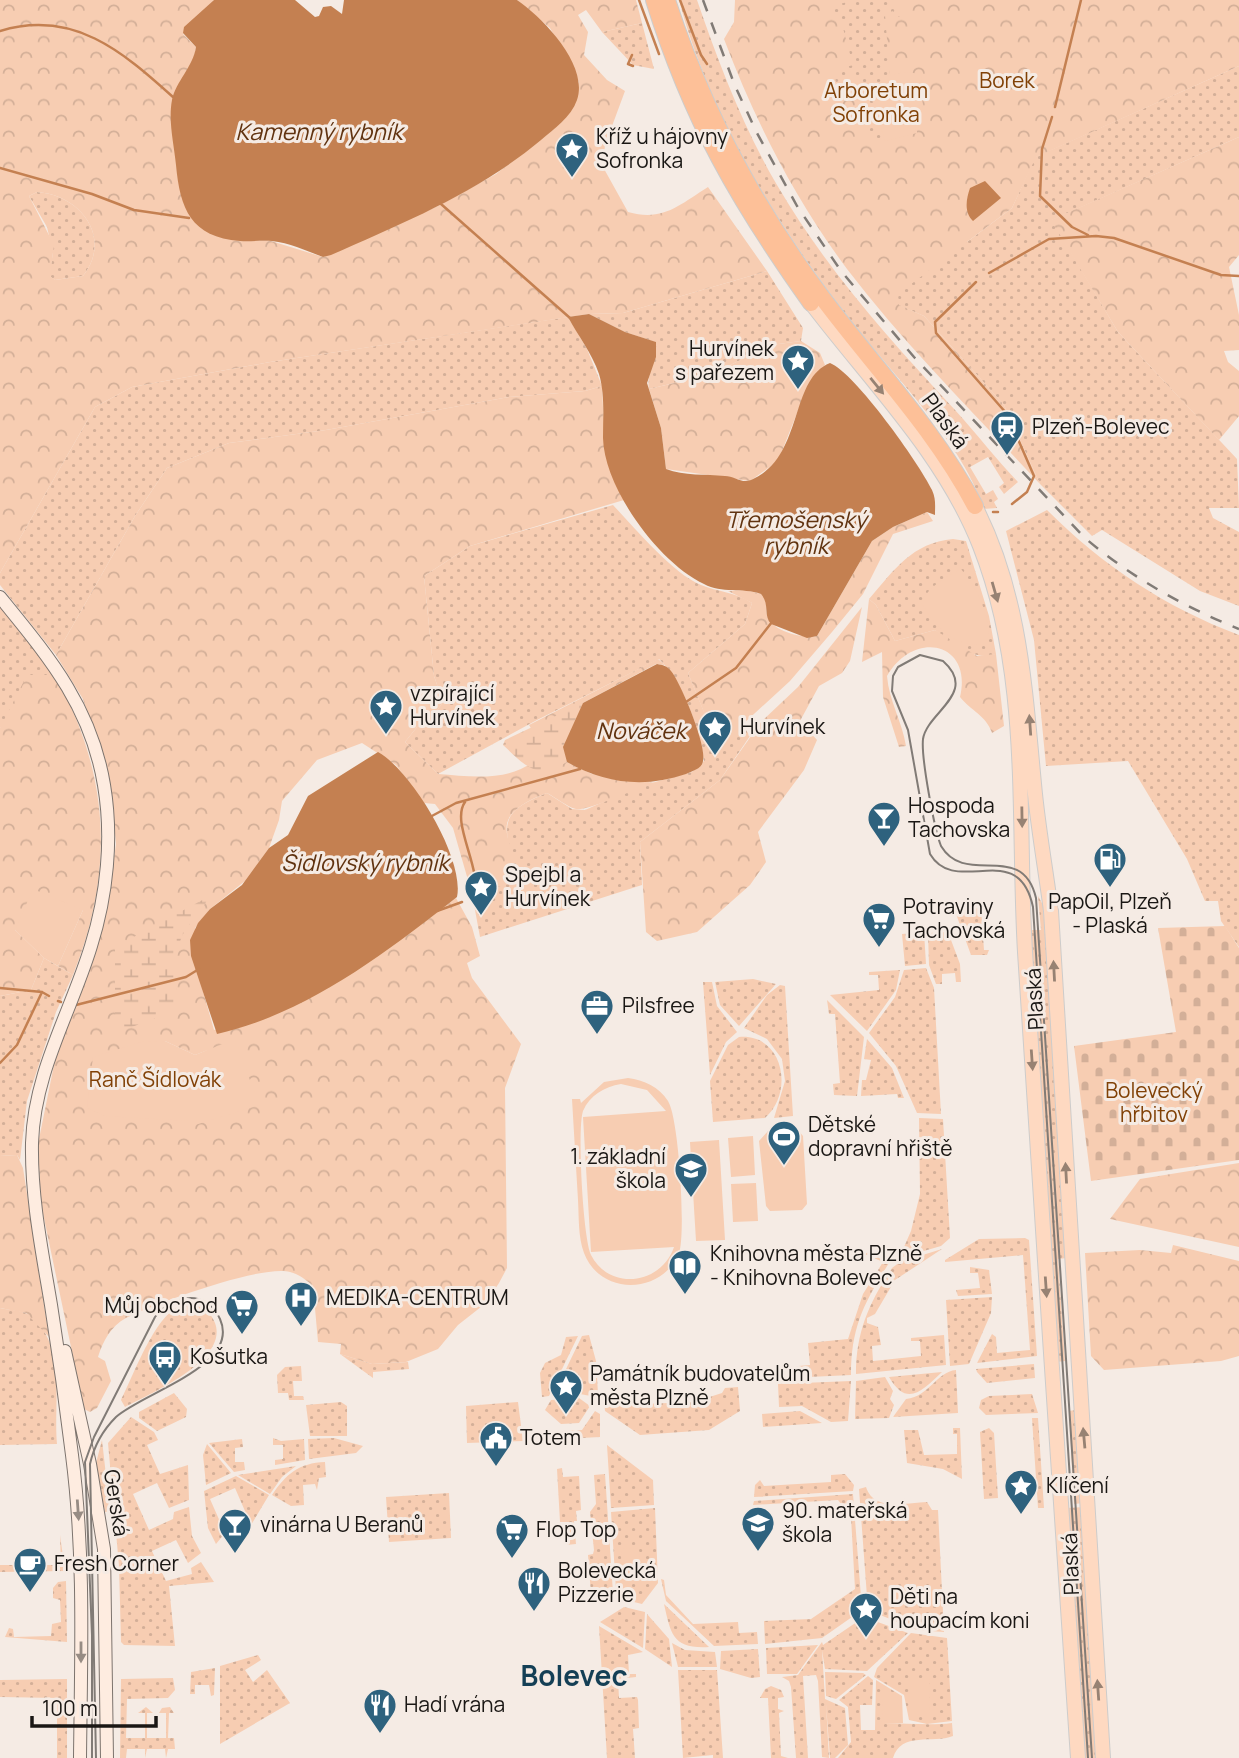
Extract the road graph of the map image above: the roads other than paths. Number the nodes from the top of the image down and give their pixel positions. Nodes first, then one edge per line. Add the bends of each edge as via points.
1 (654, 0) edge
2 (667, 0) edge
3 (816, 300) junction
4 (975, 506) joint
5 (0, 597) edge
6 (43, 1259) junction
7 (80, 1758) edge
8 (107, 1758) edge
9 (1078, 1758) edge
10 (1103, 1758) edge

1 - 3 highway via 689,97 725,174
2 - 3 highway via 704,101 737,168
3 - 4 highway, Plaská via 925,426
3 -> 9 main road, Plaská via 958,500 992,580 1008,646 1020,760 1023,913
10 -> 4 main road, Plaská via 1051,911 1021,646 1004,577
5 - 6 street, Gerská via 60,671 77,702 102,772 107,808 108,861 97,927 51,1049 32,1140
6 -> 7 street, Gerská via 78,1508
6 - 8 street, Gerská via 101,1526 107,1619

